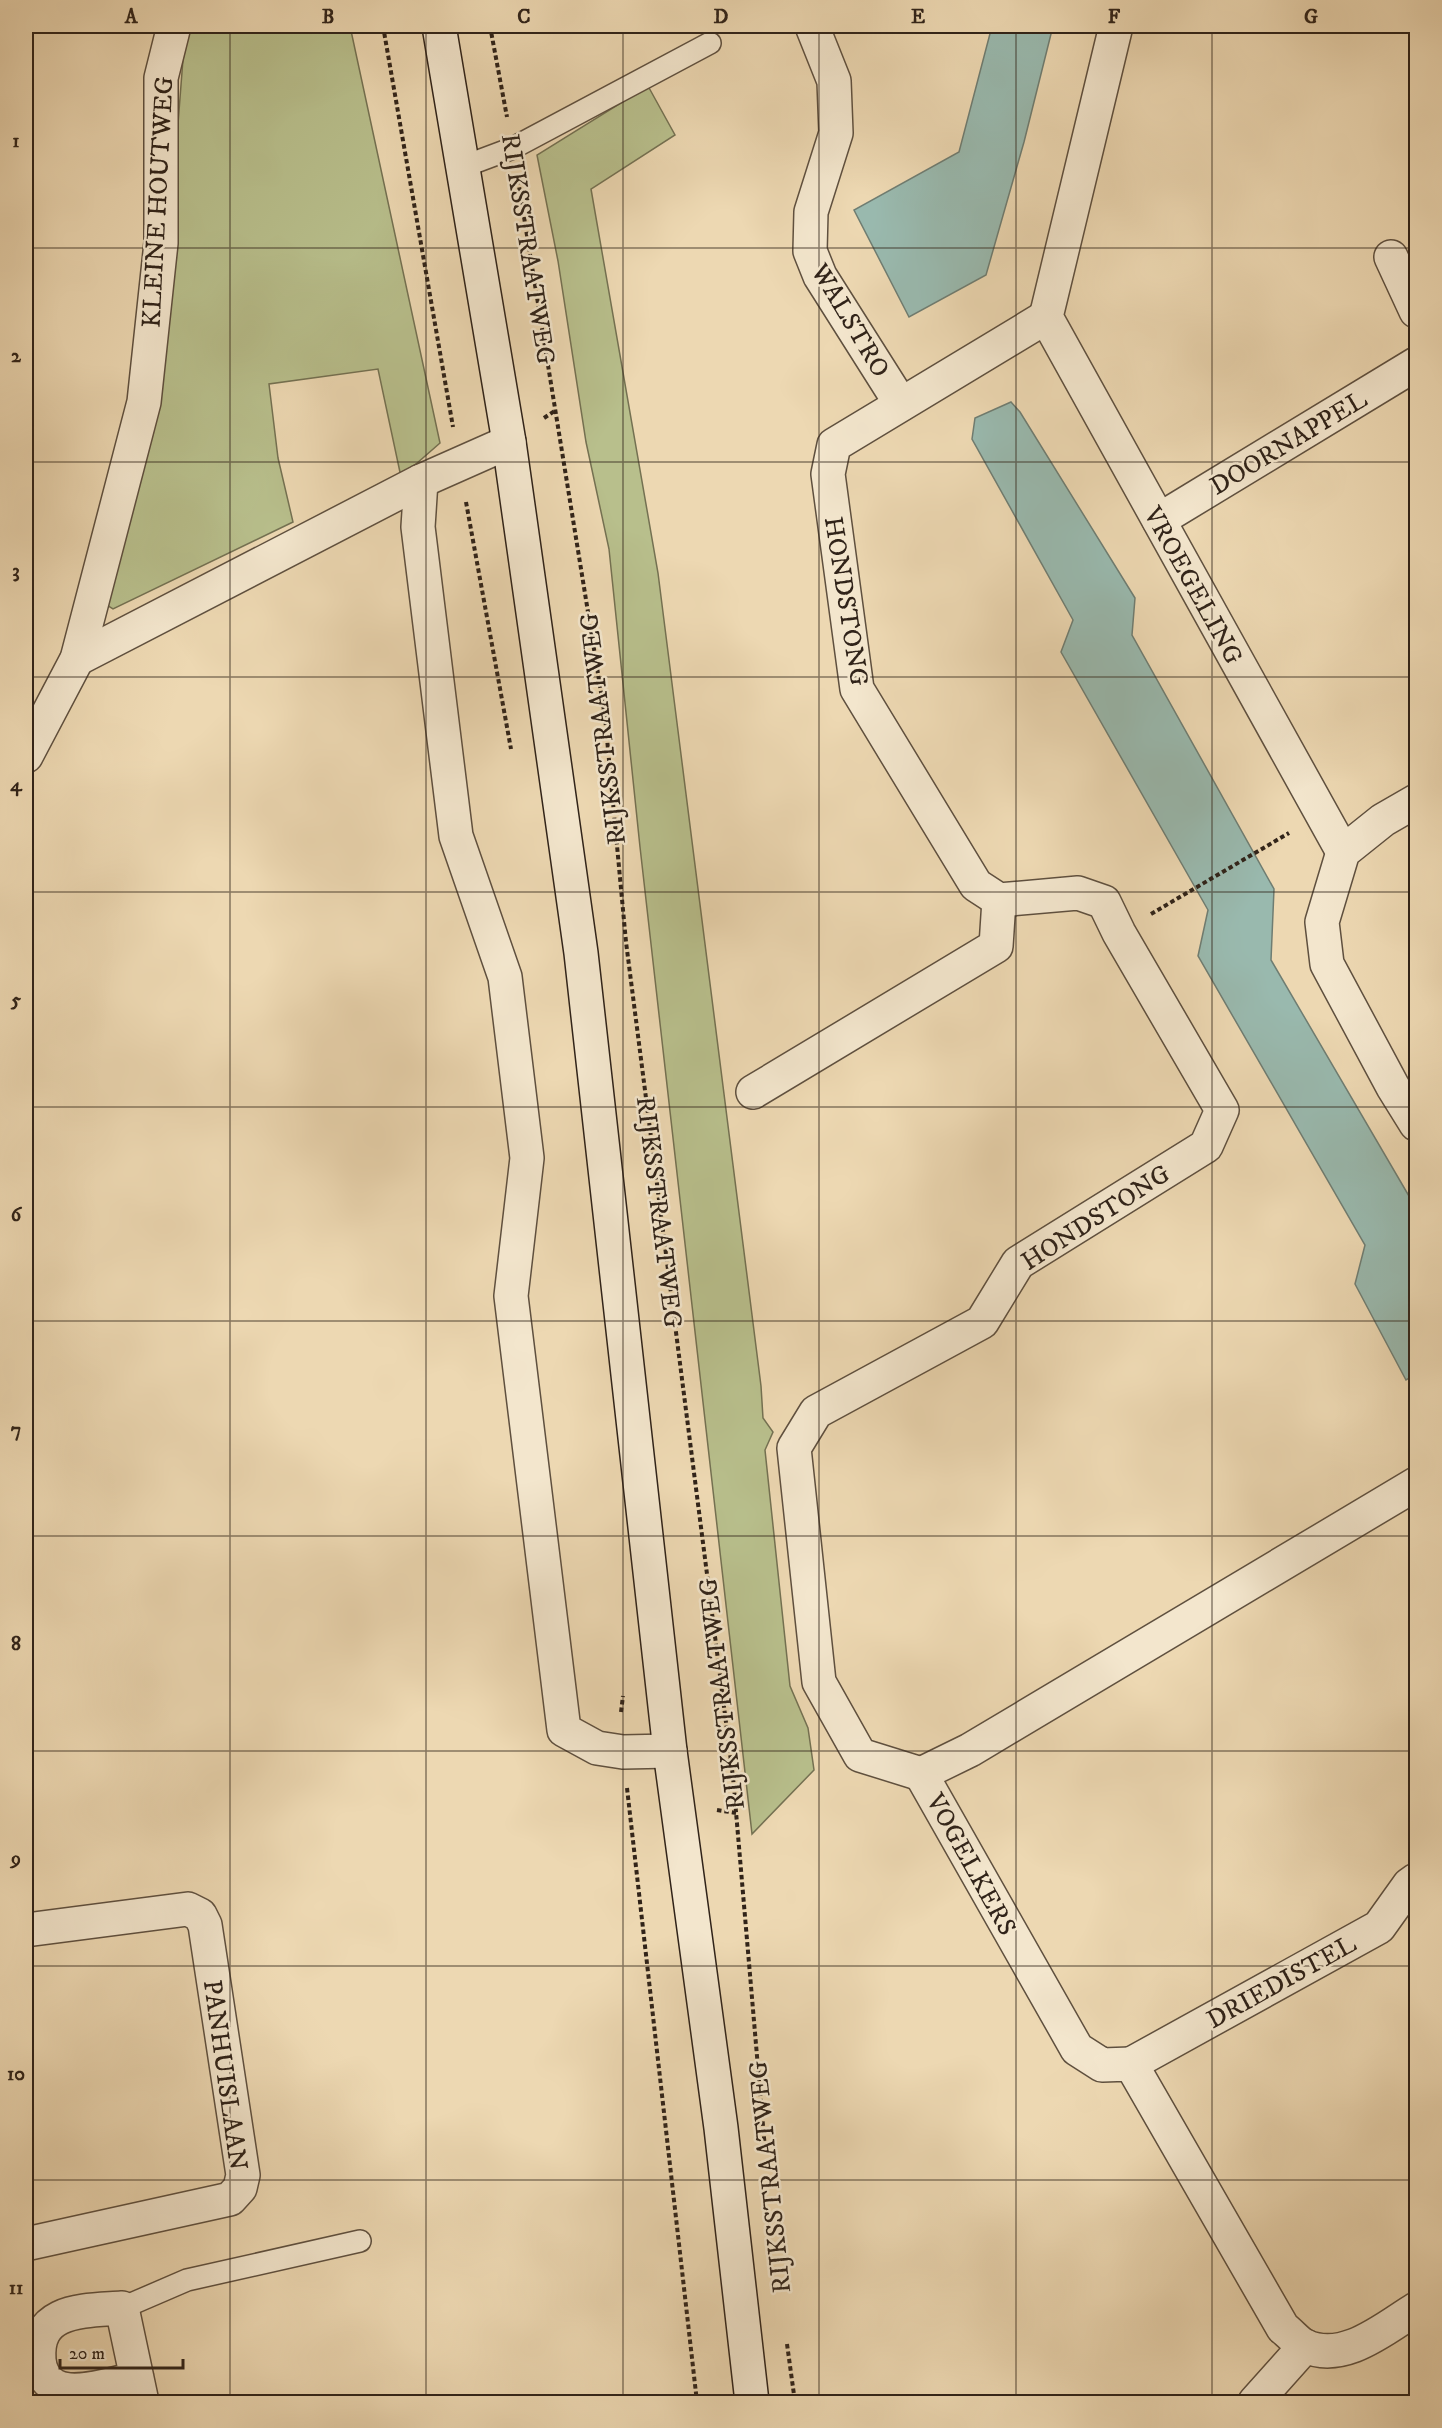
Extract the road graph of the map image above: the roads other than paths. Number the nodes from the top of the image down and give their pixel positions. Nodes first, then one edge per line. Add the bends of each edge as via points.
1 (174, 26) edge
2 (439, 26) edge
3 (812, 26) edge
4 (1116, 26) edge
5 (710, 43) dead end
6 (465, 166) junction
7 (1391, 257) dead end
8 (1416, 311) edge
9 (1046, 317) junction
10 (1416, 364) edge
11 (901, 404) junction
12 (509, 442) junction
13 (421, 481) junction
14 (1159, 520) junction
15 (77, 659) junction
16 (26, 756) edge
17 (1416, 801) edge
18 (1343, 852) junction
19 (999, 900) junction
20 (753, 1092) dead end
21 (1416, 1124) edge
22 (1416, 1484) edge
23 (670, 1751) junction
24 (921, 1774) junction
25 (1416, 1880) edge
26 (26, 1930) edge
27 (1131, 2064) junction
28 (360, 2241) dead end
29 (26, 2244) edge
30 (122, 2308) junction
31 (1416, 2309) edge
32 (1305, 2346) junction
33 (140, 2390) edge
34 (752, 2403) edge
35 (1255, 2403) edge

1 - 15 street, KLEINE HOUTWEG via 161,78 161,243 144,402
2 - 6 street, RIJKSSTRAATWEG
3 - 11 street, WALSTRO via 834,81 836,133 811,213 810,251 820,276
4 - 9 street
5 - 6 lane via 513,148
6 - 12 street, RIJKSSTRAATWEG
7 - 8 street
9 - 11 street
9 - 14 street, VROEGELING
10 - 14 street, DOORNAPPEL
11 - 19 street, HONDSTONG via 834,445 828,474 857,689 976,885
12 - 13 street
12 - 23 street, RIJKSSTRAATWEG via 581,952
13 - 15 street
13 - 23 street via 418,527 456,836 505,977 527,1158 511,1296 564,1731 597,1748
14 - 18 street, VROEGELING
15 - 16 street, KLEINE HOUTWEG
17 - 18 street via 1383,820
18 - 21 street via 1322,922 1327,964
19 - 20 street via 996,946
19 - 24 street, HONDSTONG via 1078,893 1104,902 1222,1110 1206,1146 1018,1263 982,1322 816,1412 794,1448 819,1682 860,1755
22 - 24 street, VOGELKERS via 970,1750
23 - 34 street, RIJKSSTRAATWEG via 721,2128
24 - 27 street, VOGELKERS via 1077,2049 1102,2065
25 - 27 street, DRIEDISTEL via 1379,1927
26 - 29 street, PANHUISLAAN via 188,1910 200,1915 205,1925 243,2175 240,2188 230,2199
27 - 32 street via 1283,2328
28 - 30 lane via 187,2280
30 - 33 street
30 - 33 street via 72,2312 46,2326 38,2344 40,2372 56,2386
31 - 32 street via 1360,2344 1334,2351
32 - 35 street

